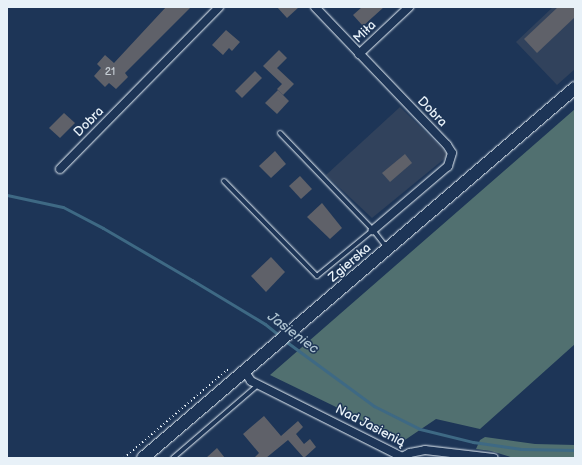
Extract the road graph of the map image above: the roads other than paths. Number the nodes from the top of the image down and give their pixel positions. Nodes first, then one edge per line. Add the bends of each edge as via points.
1 (219, 7) edge
2 (315, 7) edge
3 (406, 8) edge
4 (359, 54) junction
5 (575, 88) edge
6 (280, 133) dead end
7 (60, 169) dead end
8 (224, 181) dead end
9 (373, 230) junction
10 (388, 249) junction
11 (244, 372) junction
12 (259, 384) junction
13 (143, 458) edge
14 (173, 458) edge
15 (402, 458) edge
16 (494, 458) edge

1 - 7 street, Dobra
2 - 4 street, Dobra
3 - 4 street, Miła
4 - 9 street, Dobra via 452,153 448,166
5 - 10 main road, Zgierska
6 - 9 lane
8 - 9 lane via 317,276
9 - 10 lane
10 - 11 main road, Zgierska
11 - 12 street, Nad Jasienią via 251,381
11 - 13 main road, Zgierska
12 - 14 lane
12 - 15 street, Nad Jasienią
15 - 16 street, Nad Jasienią via 410,453 425,450

